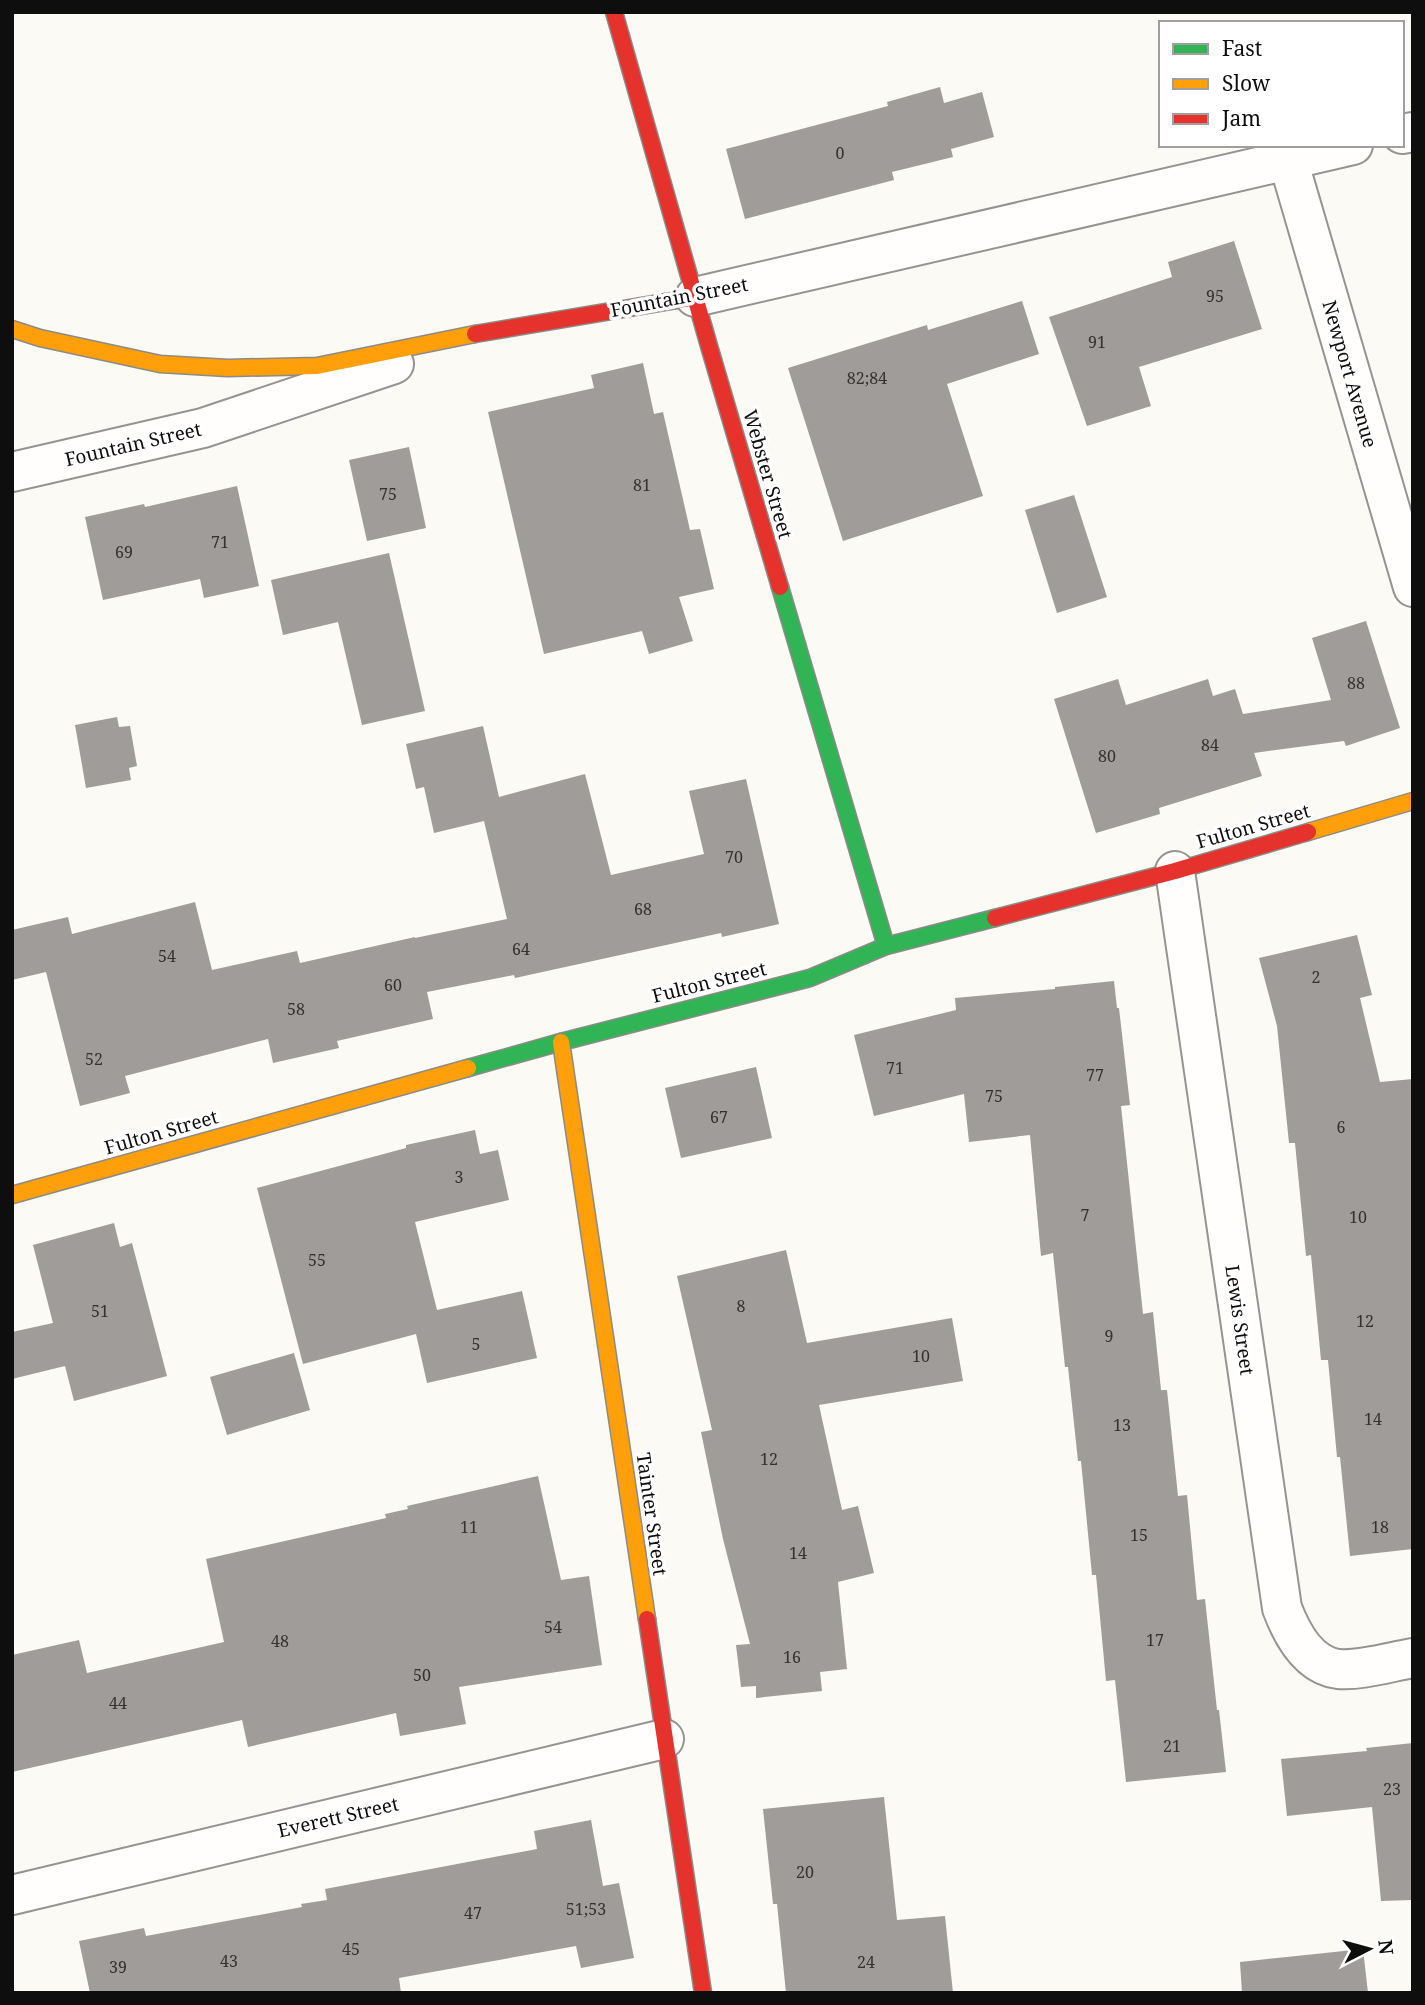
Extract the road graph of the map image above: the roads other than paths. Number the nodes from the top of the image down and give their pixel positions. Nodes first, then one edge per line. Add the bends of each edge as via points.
1 (614, 12) edge
2 (1344, 147) edge
3 (1288, 160) junction
4 (695, 297) junction
5 (12, 329) edge
6 (492, 331) junction
7 (12, 472) edge
8 (1413, 587) edge
9 (1413, 801) edge
10 (1175, 871) junction
11 (886, 946) junction
12 (561, 1042) junction
13 (12, 1195) edge
14 (1413, 1658) edge
15 (664, 1739) junction
16 (12, 1895) edge
17 (703, 1993) edge

1 - 4 street, Webster Street
2 - 3 street, Fountain Street
3 - 4 street, Fountain Street
3 - 8 street, Newport Avenue
4 - 6 street, Fountain Street
4 - 11 street, Webster Street
5 - 6 street via 160,364 271,368 317,366
6 - 7 street, Fountain Street via 203,428
9 - 10 street, Fulton Street
10 - 11 street, Fulton Street
10 - 14 street, Lewis Street via 1282,1608 1306,1651 1336,1669
11 - 12 street, Fulton Street via 810,978
12 - 13 street, Fulton Street
12 - 15 street, Tainter Street
15 - 16 street, Everett Street
15 - 17 street, Tainter Street

